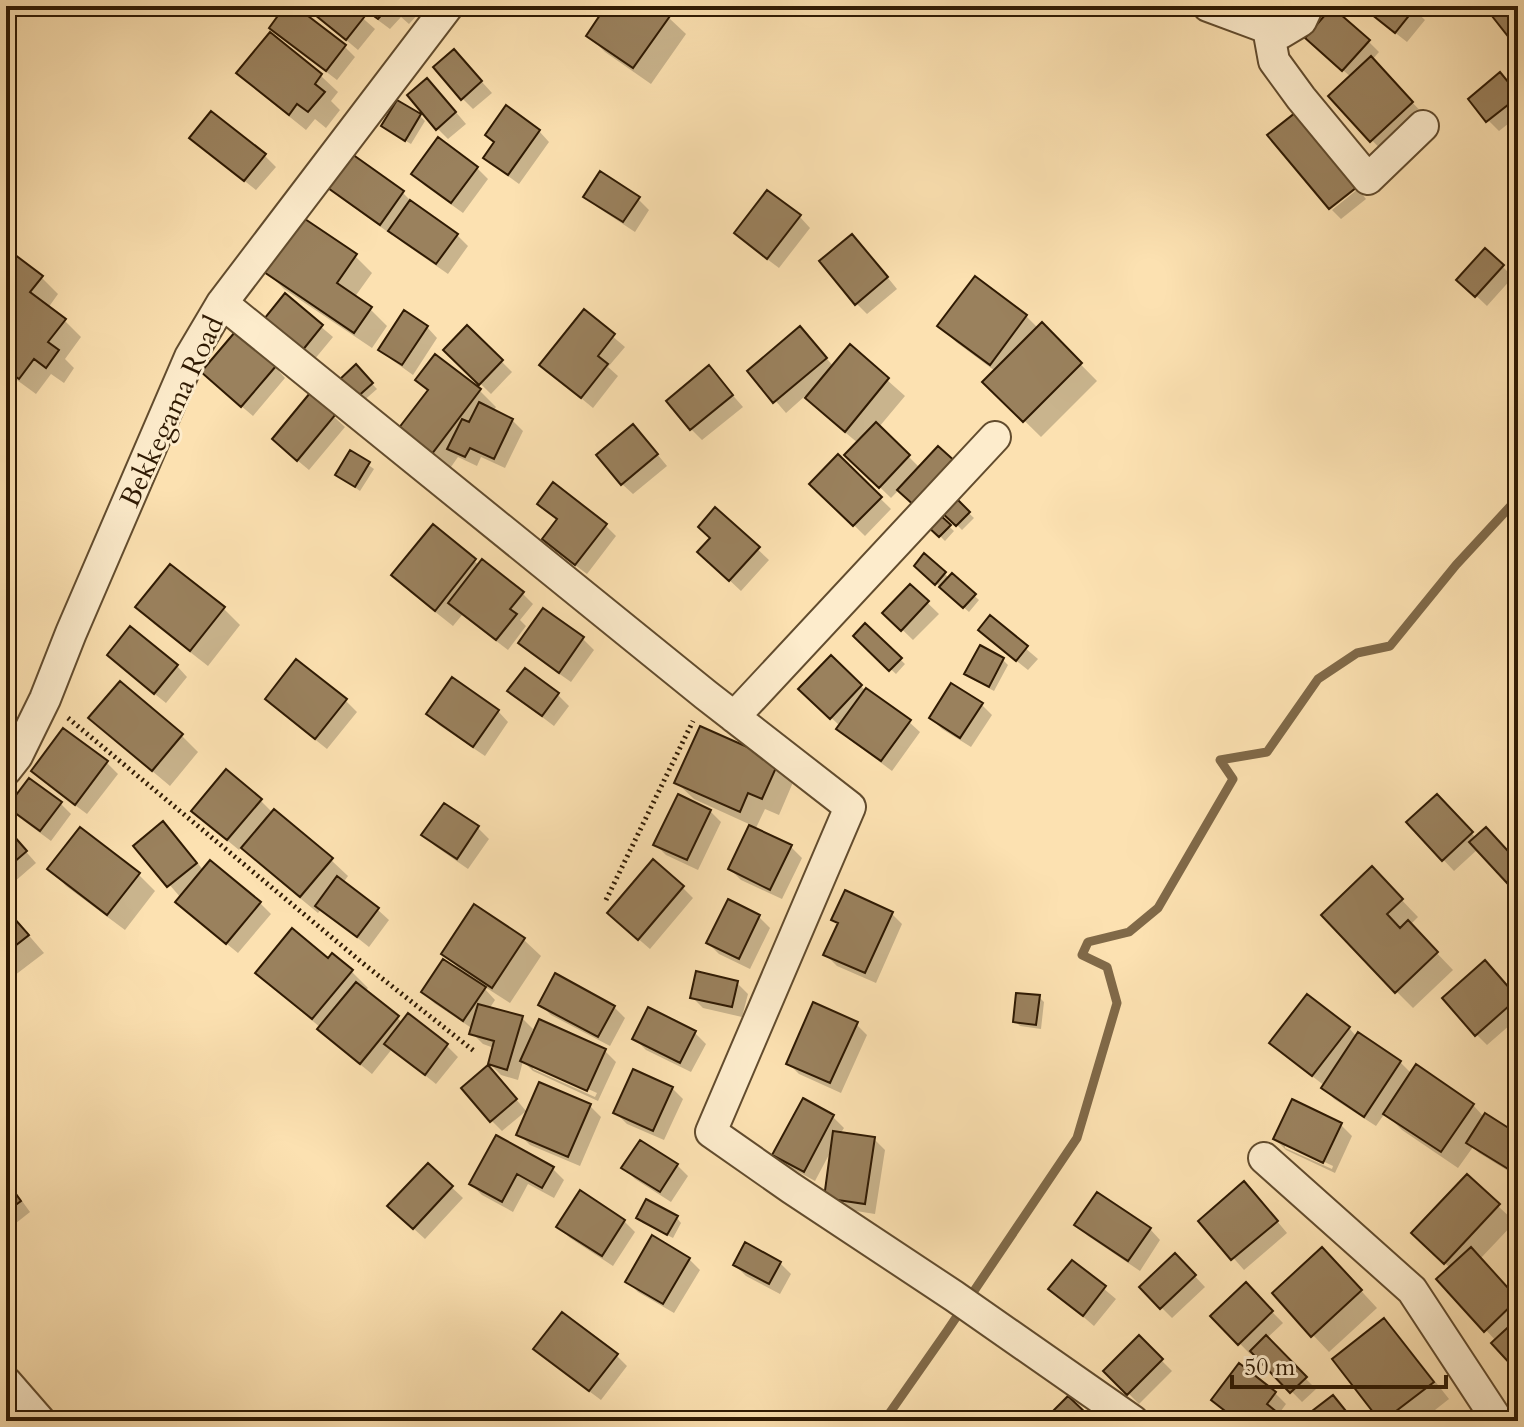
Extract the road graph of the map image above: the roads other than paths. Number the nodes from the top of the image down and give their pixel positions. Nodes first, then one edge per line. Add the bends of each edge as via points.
1 (448, 6) edge
2 (1208, 6) edge
3 (1308, 6) edge
4 (1268, 28) junction
5 (1423, 126) dead end
6 (222, 303) junction
7 (995, 437) dead end
8 (734, 717) junction
9 (10, 758) edge
10 (1264, 1158) dead end
11 (6, 1382) edge
12 (1486, 1416) edge
13 (40, 1421) edge
14 (1133, 1421) edge

1 - 6 street, Bekkegama Road
2 - 4 street
3 - 4 street via 1301,21 1281,33
4 - 5 street via 1274,61 1368,179
6 - 8 street
6 - 9 street, Bekkegama Road via 190,357 45,699
7 - 8 street
8 - 14 street via 850,807 711,1132
10 - 12 street via 1412,1290
11 - 13 street

